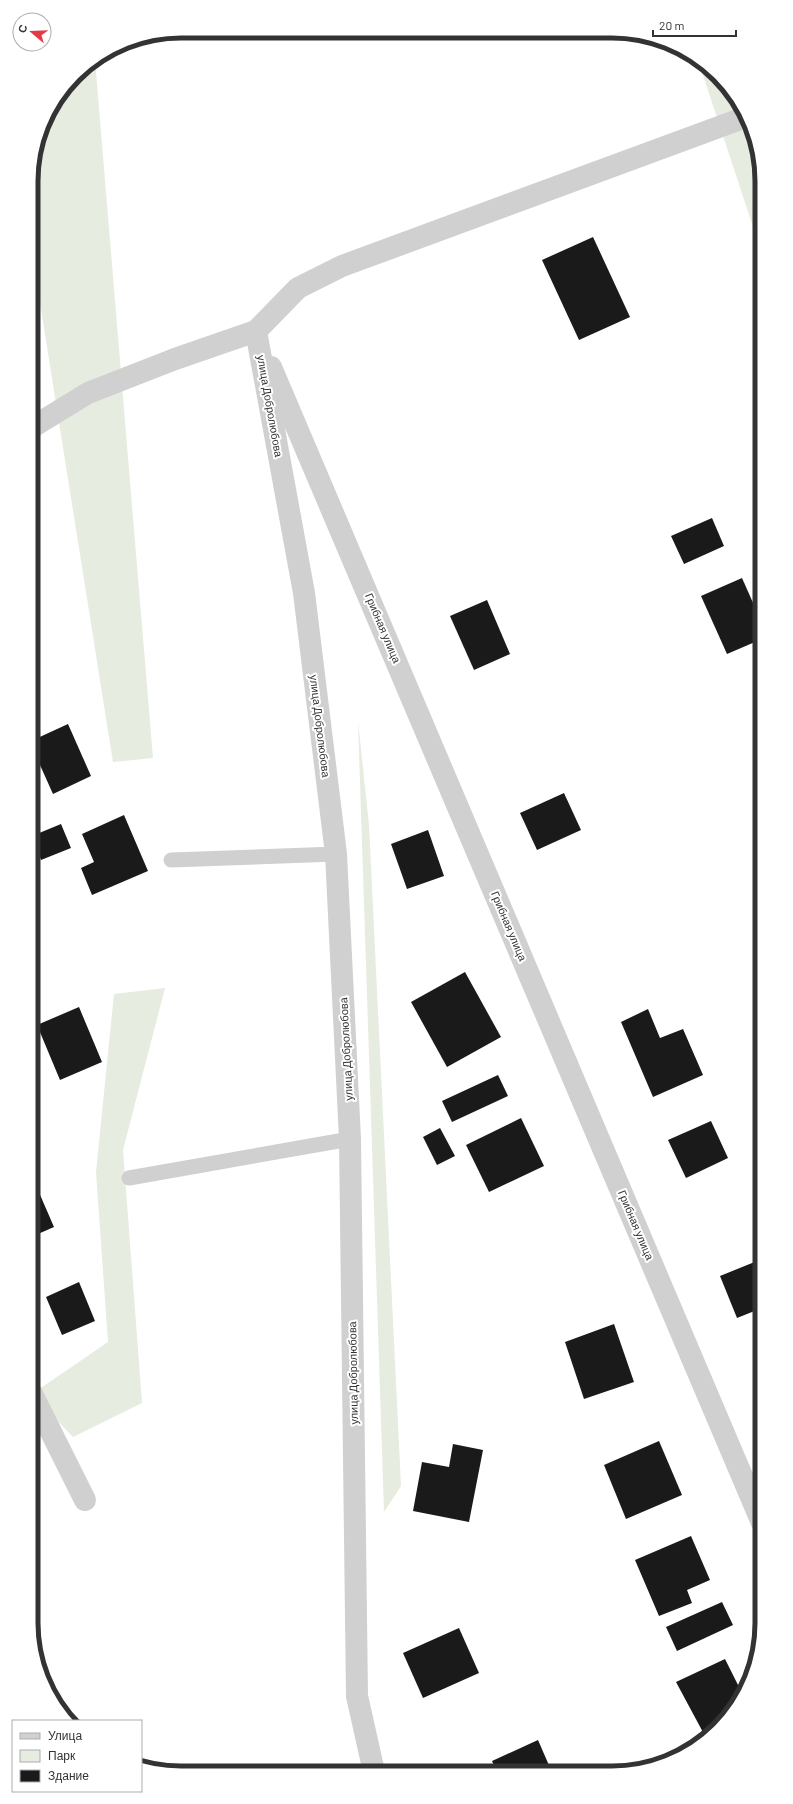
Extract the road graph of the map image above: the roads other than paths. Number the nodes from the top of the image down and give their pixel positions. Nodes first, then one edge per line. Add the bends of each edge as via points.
1 (740, 119) edge
2 (256, 331) junction
3 (38, 424) edge
4 (336, 854) junction
5 (171, 860) dead end
6 (350, 1139) junction
7 (129, 1178) dead end
8 (38, 1406) edge
9 (85, 1500) dead end
10 (755, 1507) edge
11 (373, 1766) edge

1 - 2 street via 342,266 298,288
2 - 3 street via 88,393
2 - 4 street, улица Добролюбова via 304,593
2 - 10 street, Грибная улица
4 - 5 lane
4 - 6 street, улица Добролюбова
6 - 7 lane
6 - 11 street, улица Добролюбова via 356,1696
8 - 9 street

